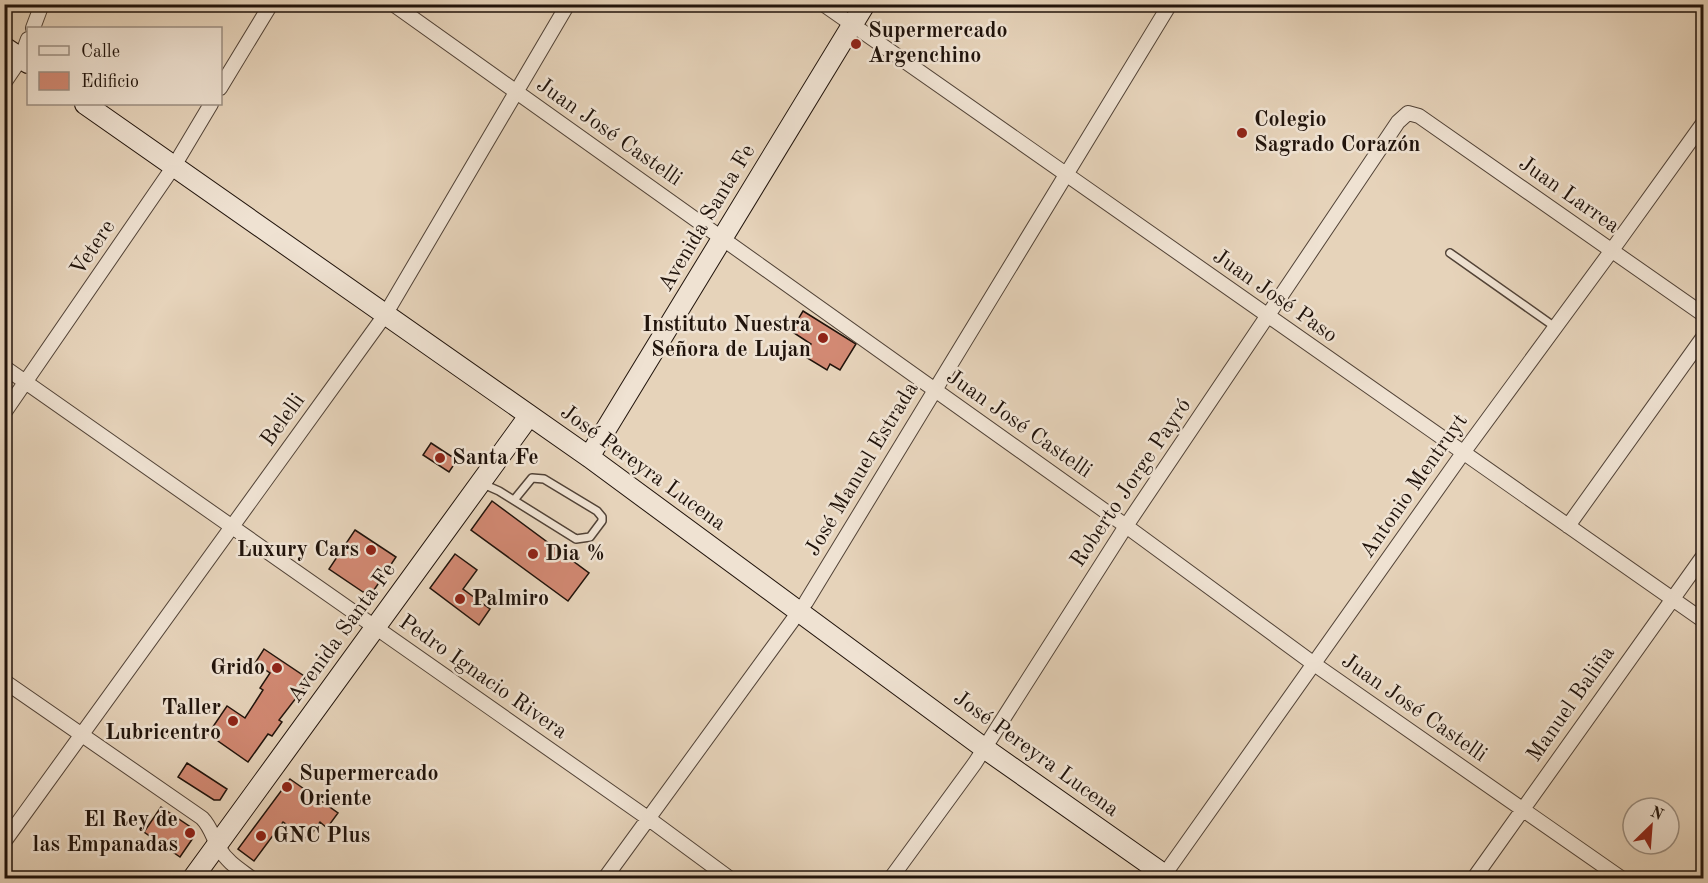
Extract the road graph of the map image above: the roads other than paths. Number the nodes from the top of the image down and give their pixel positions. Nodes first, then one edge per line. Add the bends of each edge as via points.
1 (42, 4) edge
2 (271, 4) edge
3 (393, 4) edge
4 (568, 4) edge
5 (824, 4) edge
6 (865, 4) edge
7 (1170, 4) edge
8 (852, 25) junction
9 (33, 27) edge
10 (4, 46) edge
11 (25, 61) edge
12 (4, 84) edge
13 (222, 85) edge
14 (516, 92) junction
15 (86, 105) edge
16 (210, 105) edge
17 (1408, 113) joint
18 (1704, 122) edge
19 (174, 166) junction
20 (1066, 175) junction
21 (723, 238) junction
22 (1612, 250) junction
23 (1450, 253) dead end
24 (385, 315) junction
25 (1704, 315) edge
26 (1269, 316) junction
27 (1555, 327) junction
28 (1704, 336) edge
29 (4, 368) edge
30 (26, 382) junction
31 (934, 390) junction
32 (4, 413) edge
33 (529, 416) junction
34 (1462, 453) junction
35 (590, 457) junction
36 (481, 483) junction
37 (514, 500) junction
38 (232, 526) junction
39 (1126, 526) junction
40 (1568, 526) junction
41 (1704, 555) edge
42 (1672, 599) junction
43 (800, 611) junction
44 (1704, 621) edge
45 (376, 627) junction
46 (1314, 664) junction
47 (4, 681) edge
48 (82, 735) junction
49 (984, 748) junction
50 (1522, 810) junction
51 (649, 819) junction
52 (4, 842) edge
53 (217, 846) junction
54 (1165, 877) edge
55 (193, 879) edge
56 (251, 879) edge
57 (605, 879) edge
58 (729, 879) edge
59 (891, 879) edge
60 (1473, 879) edge
61 (1621, 879) edge

1 - 9 street
2 - 13 street
3 - 14 street, Juan José Castelli
4 - 14 street, Belelli
5 - 8 street, Juan José Paso
6 - 8 street, Avenida Santa Fe
7 - 20 street, José Manuel Estrada
8 - 20 street, Juan José Paso
8 - 21 street, Avenida Santa Fe
10 - 11 street
11 - 12 street
14 - 21 street, Juan José Castelli
14 - 24 street, Belelli
15 - 19 street, José Pereyra Lucena
16 - 19 street, Vetere
17 - 22 street, Juan Larrea via 1419,116
17 - 26 street, Roberto Jorge Payró via 1398,122
18 - 22 street, Antonio Mentruyt
19 - 24 street, José Pereyra Lucena
19 - 30 street, Vetere
20 - 26 street, Juan José Paso
20 - 31 street, José Manuel Estrada
21 - 31 street, Juan José Castelli
21 - 35 street, Avenida Santa Fe
22 - 25 street, Juan Larrea
22 - 27 street, Antonio Mentruyt
23 - 27 lane
24 - 33 street, José Pereyra Lucena
24 - 38 street, Belelli
26 - 34 street, Juan José Paso
26 - 39 street, Roberto Jorge Payró
27 - 34 street, Antonio Mentruyt
28 - 40 street
29 - 30 street, Pedro Ignacio Rivera
30 - 32 street, Vetere
30 - 38 street, Pedro Ignacio Rivera
31 - 39 street, Juan José Castelli
31 - 43 street, José Manuel Estrada
33 - 35 street, José Pereyra Lucena
33 - 36 street, Avenida Santa Fe
34 - 40 street, Juan José Paso
34 - 46 street, Antonio Mentruyt
35 - 43 street, José Pereyra Lucena
36 - 37 lane
36 - 45 street, Avenida Santa Fe
37 - 37 lane via 576,539 590,537 602,521 597,511 544,478 532,478
38 - 45 street, Pedro Ignacio Rivera
38 - 48 street, Belelli
39 - 46 street, Juan José Castelli
39 - 49 street, Roberto Jorge Payró
40 - 42 street, Juan José Paso
41 - 42 street, Manuel Baliña
42 - 44 street, Juan José Paso
42 - 50 street, Manuel Baliña
43 - 49 street, José Pereyra Lucena
43 - 51 street, José Manuel Estrada
45 - 51 street, Pedro Ignacio Rivera
45 - 53 street, Avenida Santa Fe
46 - 50 street, Juan José Castelli
46 - 54 street, Antonio Mentruyt
47 - 48 street
48 - 52 street, Belelli
48 - 53 street via 202,818
49 - 54 street, José Pereyra Lucena
49 - 59 street, Roberto Jorge Payró
50 - 60 street, Manuel Baliña
50 - 61 street, Juan José Castelli
51 - 57 street, José Manuel Estrada
51 - 58 street, Pedro Ignacio Rivera
53 - 55 street, Avenida Santa Fe
53 - 56 street

